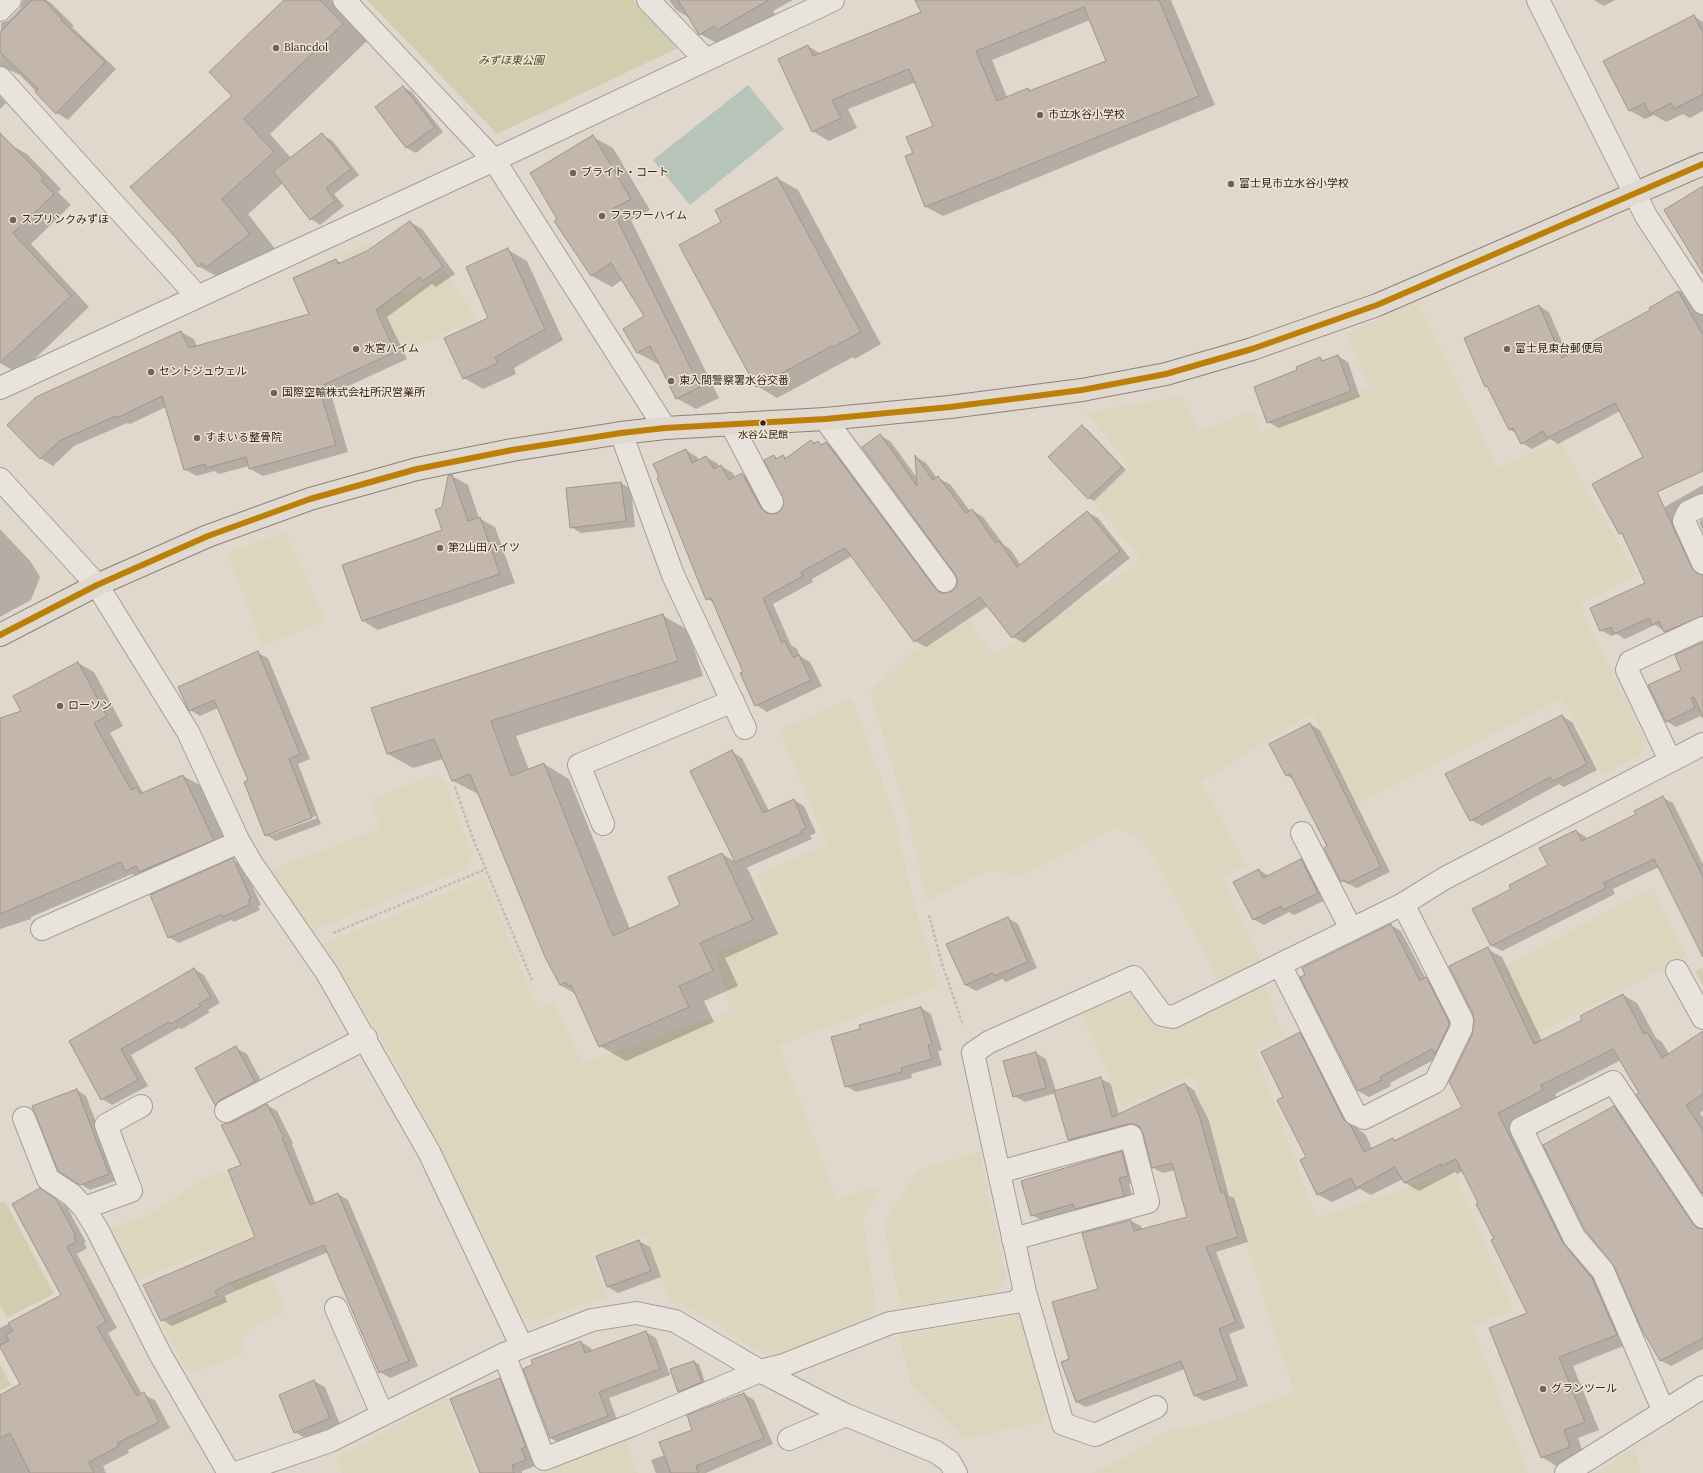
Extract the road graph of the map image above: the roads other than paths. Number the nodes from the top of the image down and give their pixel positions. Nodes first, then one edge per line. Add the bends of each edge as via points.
1 (10, 0) edge
2 (344, 0) edge
3 (648, 0) edge
4 (833, 0) edge
5 (1538, 0) edge
6 (0, 10) edge
7 (705, 60) junction
8 (0, 78) edge
9 (494, 160) junction
10 (1703, 164) edge
11 (1635, 194) junction
12 (197, 296) junction
13 (1703, 303) edge
14 (0, 388) edge
15 (825, 419) junction
16 (730, 424) junction
17 (665, 428) junction
18 (621, 432) junction
19 (0, 479) edge
20 (772, 502) dead end
21 (1703, 505) edge
22 (1703, 563) edge
23 (944, 581) dead end
24 (97, 584) junction
25 (1703, 628) edge
26 (0, 636) edge
27 (733, 701) junction
28 (745, 728) dead end
29 (1703, 744) edge
30 (1670, 760) junction
31 (603, 824) dead end
32 (1302, 833) dead end
33 (239, 842) junction
34 (1402, 904) junction
35 (42, 929) dead end
36 (1351, 929) junction
37 (1280, 965) junction
38 (1678, 971) dead end
39 (1703, 1018) edge
40 (366, 1038) junction
41 (141, 1106) dead end
42 (226, 1111) dead end
43 (24, 1118) dead end
44 (998, 1172) junction
45 (84, 1208) junction
46 (1703, 1217) edge
47 (1013, 1239) junction
48 (1025, 1292) junction
49 (336, 1308) dead end
50 (513, 1350) junction
51 (760, 1371) junction
52 (1703, 1387) edge
53 (1156, 1407) dead end
54 (1664, 1412) junction
55 (382, 1414) junction
56 (846, 1415) junction
57 (789, 1439) dead end
58 (229, 1473) edge
59 (236, 1473) edge
60 (956, 1473) edge
61 (1566, 1473) edge

1 - 6 street
2 - 9 street
3 - 7 street
4 - 7 street
5 - 11 street
7 - 9 street
8 - 12 street
9 - 12 street
9 - 17 street
10 - 11 main road
11 - 13 street via 1646,216
11 - 15 main road via 1377,305 1252,349 1166,374 1082,390 986,403
12 - 14 street
15 - 16 main road
15 - 23 street
16 - 17 main road
16 - 20 street
17 - 18 main road
18 - 24 main road via 417,469 310,499 208,536
18 - 27 street via 673,575
19 - 24 street
21 - 22 street via 1688,512 1684,521
24 - 26 main road
24 - 33 street via 188,732
25 - 30 street via 1630,662 1627,670
27 - 28 street
27 - 31 street via 579,765
29 - 30 street
30 - 34 street via 1445,878
32 - 36 street
33 - 35 street
33 - 40 street via 327,973
34 - 36 street
34 - 37 street via 1462,1020 1461,1029 1435,1082 1400,1100 1364,1118 1355,1114
36 - 37 street
37 - 44 street via 1173,1017 1162,1015 1134,977 989,1042 973,1053
38 - 39 street
40 - 42 street
40 - 50 street via 429,1152
41 - 45 street via 106,1125 131,1191
43 - 45 street via 48,1179 72,1195
44 - 47 street
44 - 47 street via 1131,1136 1148,1202
45 - 58 street via 160,1354
46 - 54 street via 1613,1082 1522,1128 1574,1237 1602,1271
47 - 48 street
48 - 51 street via 1016,1302 890,1323 784,1365
48 - 53 street via 1063,1424 1095,1435
49 - 55 street
50 - 51 street via 592,1320 636,1313 675,1321
50 - 51 street via 544,1458 632,1425
50 - 55 street
51 - 56 street
52 - 54 street
54 - 61 street
55 - 59 street via 330,1441
56 - 57 street
56 - 60 street via 936,1452 949,1461

